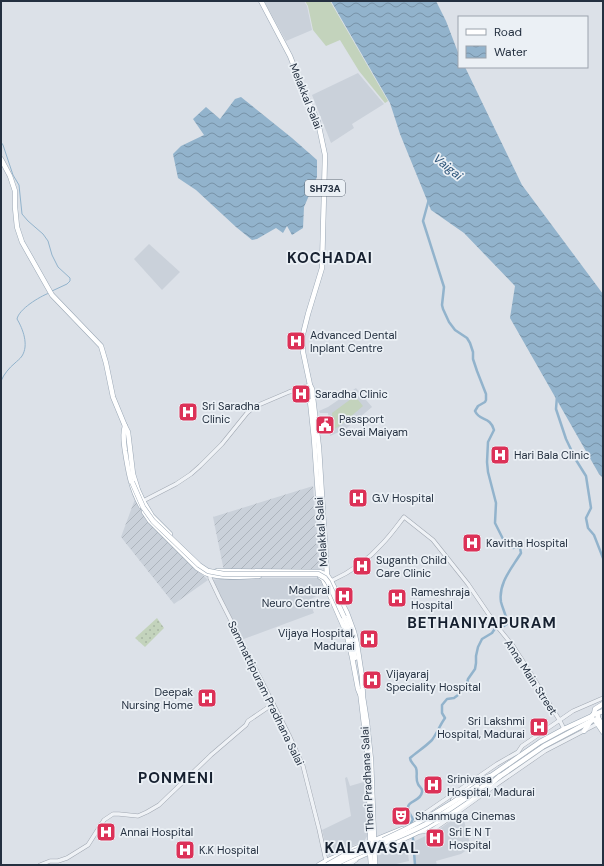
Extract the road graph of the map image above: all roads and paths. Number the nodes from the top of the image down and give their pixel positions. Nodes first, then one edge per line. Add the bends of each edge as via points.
1 (261, 1) edge
2 (1, 159) edge
3 (310, 385) junction
4 (125, 426) junction
5 (137, 494) junction
6 (143, 501) junction
7 (210, 572) junction
8 (325, 576) junction
9 (331, 581) junction
10 (361, 694) junction
11 (603, 698) edge
12 (273, 704) junction
13 (603, 704) edge
14 (603, 711) edge
15 (597, 719) edge
16 (560, 721) junction
17 (564, 729) junction
18 (584, 730) joint
19 (603, 732) edge
20 (490, 776) junction
21 (500, 776) junction
22 (420, 820) junction
23 (418, 833) junction
24 (372, 834) junction
25 (383, 837) junction
26 (373, 846) junction
27 (350, 851) junction
28 (370, 852) junction
29 (361, 855) junction
30 (370, 859) junction
31 (326, 863) edge
32 (40, 865) edge
33 (319, 865) edge
34 (334, 865) edge
35 (341, 865) edge
36 (349, 865) edge
37 (371, 865) edge
38 (375, 865) edge

1 - 3 main road, Melakkal Salai / SH73A via 290,56 318,122 325,155 322,268 303,334 303,352
2 - 4 main road via 15,191 17,227 22,242 48,290 101,346 113,397
3 - 6 street via 254,407 222,444 191,474
3 - 8 main road, Melakkal Salai / SH73A via 319,448
4 - 5 main road via 123,434 128,474
4 - 10 main road, Theni Pradhana Salai, bridge via 132,482 144,507 153,521 198,565 208,572 224,574 318,574 325,578 352,638
5 - 6 main road
5 - 7 main road via 150,521 197,568
6 - 7 main road via 152,516
7 - 8 main road via 224,576
7 - 12 street, Sammattipuram Pradhana Salai via 210,578
8 - 9 main road, Theni Pradhana Salai
8 - 10 main road, Theni Pradhana Salai via 346,632
9 - 10 main road, Theni Pradhana Salai via 354,632 362,676
9 - 16 street, Anna Main Street via 358,566 382,544 404,517 433,540 479,599
10 - 24 main road, Theni Pradhana Salai
11 - 16 street via 573,711
12 - 31 street, Sammattipuram Pradhana Salai via 303,766
12 - 32 street via 248,721 159,805 138,816 113,814 104,820 88,845 67,858
13 - 15 main road via 595,709
14 - 15 main road
15 - 17 main road
15 - 18 main road
15 - 19 main road
15 - 21 main road via 544,746
16 - 17 street, Anna Main Street
16 - 22 street via 424,814
17 - 20 main road
18 - 23 street via 545,752 431,831
20 - 22 main road
20 - 31 main road, bridge via 435,814 405,830
21 - 23 main road via 480,793
21 - 34 main road, bridge via 426,823
22 - 25 main road, bridge
23 - 26 main road via 392,844
24 - 25 main road
24 - 26 main road, Theni Pradhana Salai
24 - 27 main road via 367,841 352,847
25 - 26 main road
26 - 27 main road
26 - 28 main road, Theni Pradhana Salai
26 - 38 main road, Theni Pradhana Salai
27 - 31 main road
28 - 29 main road
28 - 30 main road, Theni Pradhana Salai
29 - 30 main road
29 - 35 main road
29 - 36 street
30 - 37 main road, Theni Pradhana Salai
31 - 33 main road

